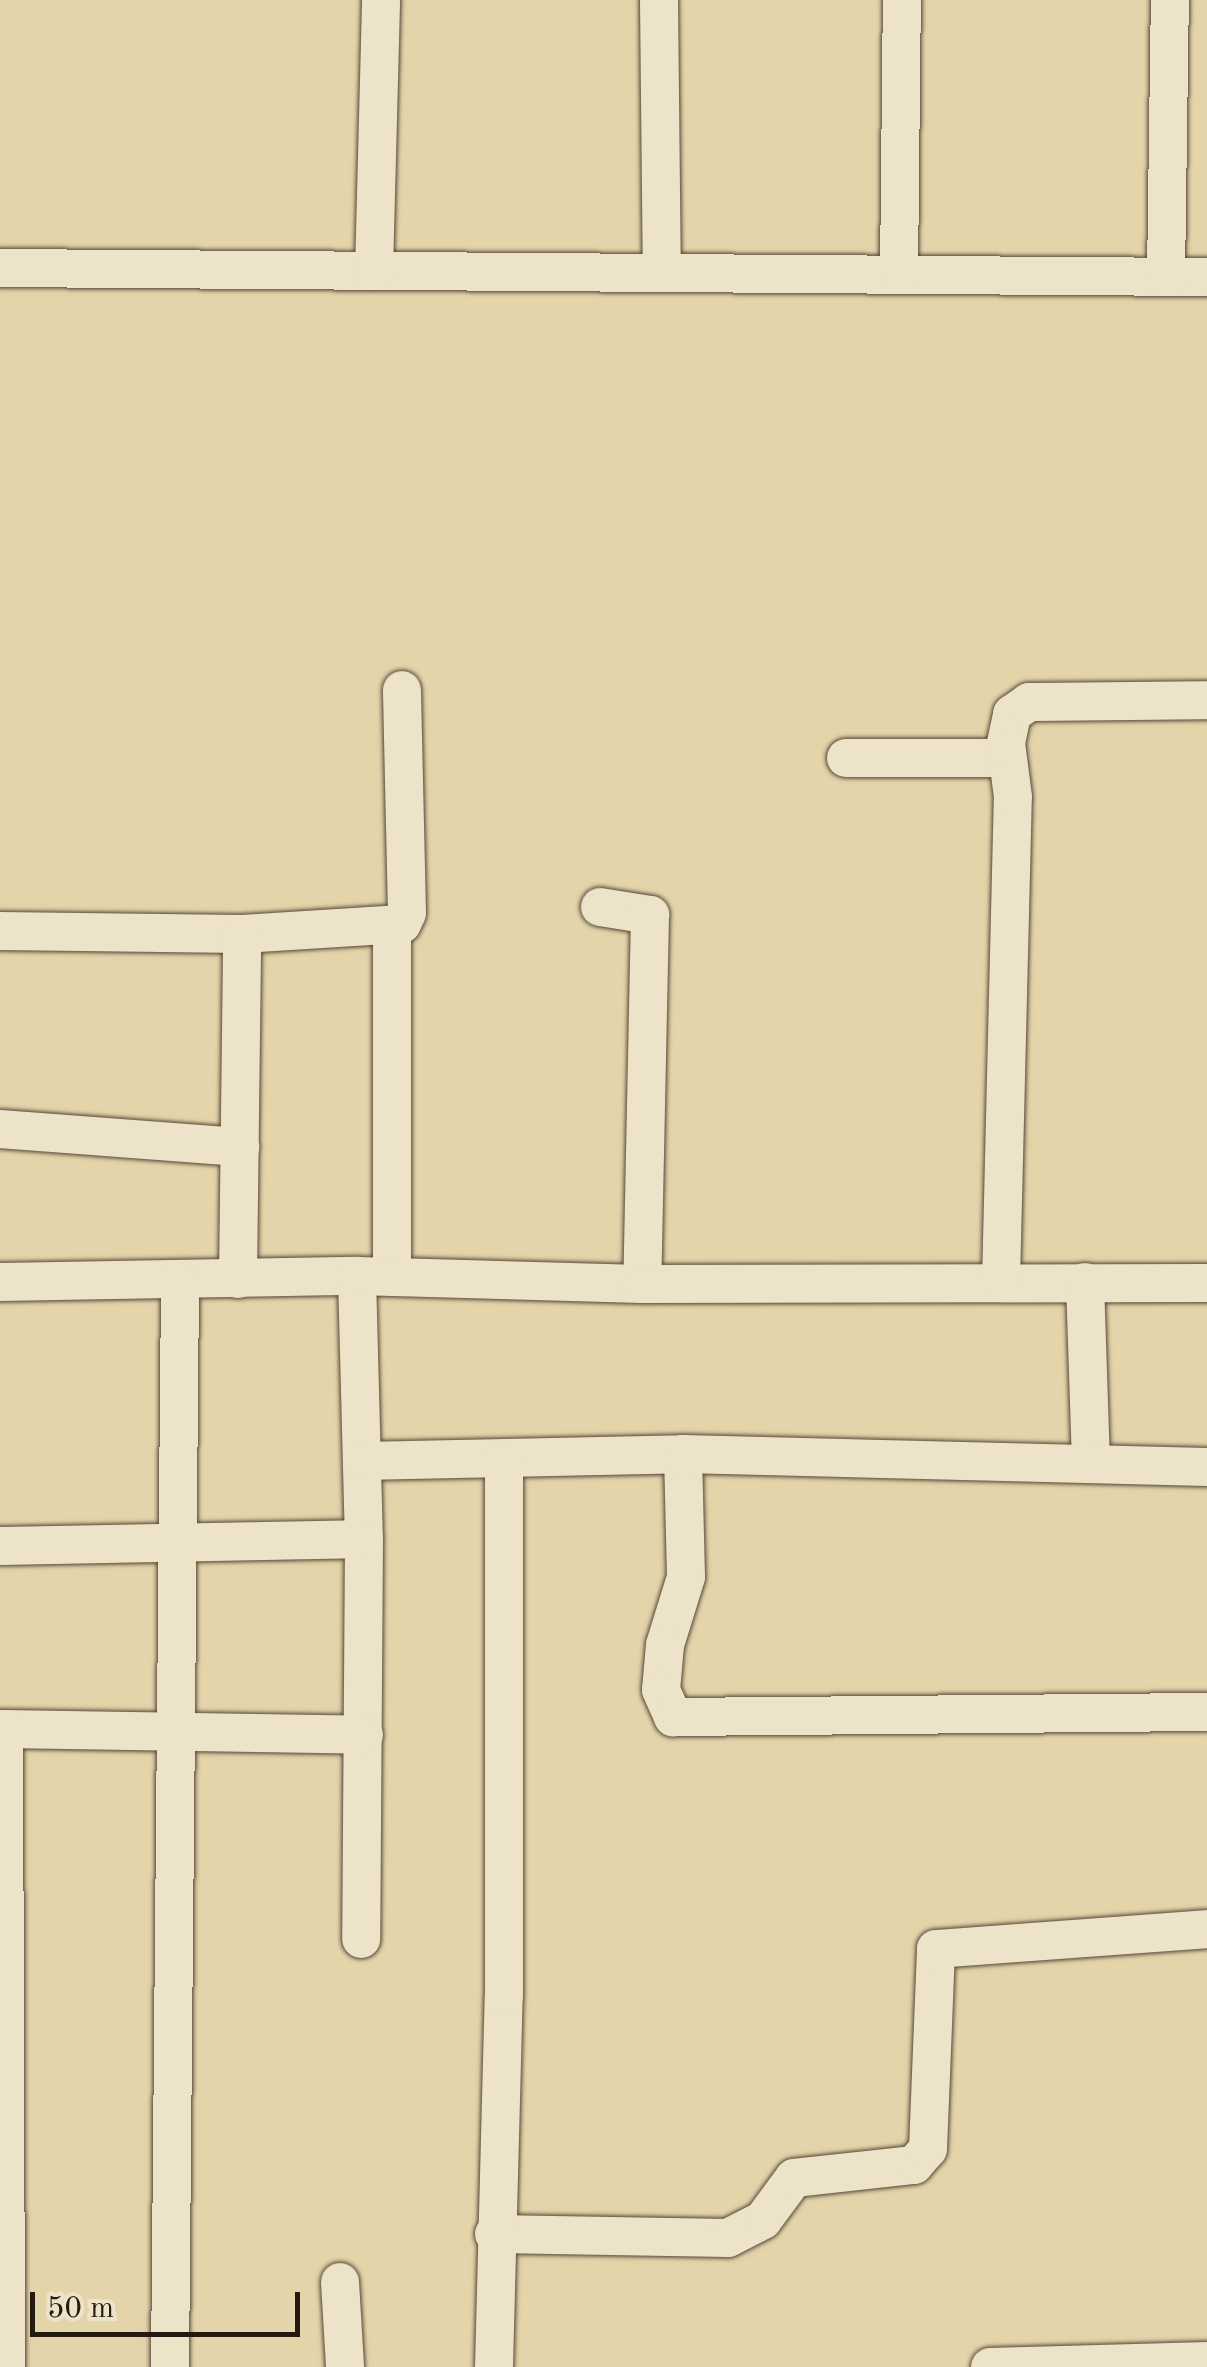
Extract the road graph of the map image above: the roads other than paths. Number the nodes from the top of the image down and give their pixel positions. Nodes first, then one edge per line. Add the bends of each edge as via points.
1 (381, 0) edge
2 (659, 0) edge
3 (902, 0) edge
4 (1170, 0) edge
5 (0, 268) edge
6 (374, 271) junction
7 (662, 271) junction
8 (899, 274) junction
9 (1166, 277) junction
10 (1207, 277) edge
11 (402, 690) dead end
12 (1207, 700) edge
13 (846, 758) dead end
14 (1007, 758) junction
15 (600, 908) dead end
16 (392, 928) junction
17 (0, 931) edge
18 (242, 934) junction
19 (0, 1129) edge
20 (240, 1147) junction
21 (374, 1277) junction
22 (238, 1279) junction
23 (180, 1280) junction
24 (0, 1282) edge
25 (1001, 1282) junction
26 (1085, 1282) junction
27 (642, 1284) junction
28 (1207, 1284) edge
29 (684, 1454) junction
30 (504, 1460) junction
31 (362, 1461) junction
32 (1092, 1464) junction
33 (1207, 1467) edge
34 (364, 1539) junction
35 (178, 1543) junction
36 (0, 1546) edge
37 (1207, 1712) edge
38 (2, 1729) edge
39 (178, 1732) junction
40 (364, 1735) junction
41 (1207, 1929) edge
42 (361, 1939) dead end
43 (494, 2234) junction
44 (340, 2282) dead end
45 (1207, 2361) edge
46 (6, 2367) edge
47 (170, 2367) edge
48 (345, 2367) edge
49 (494, 2367) edge
50 (990, 2367) edge

1 - 6 street
2 - 7 street
3 - 8 street
4 - 9 street
5 - 6 street
6 - 7 street
7 - 8 street
8 - 9 street
9 - 10 street
11 - 16 street via 407,914
12 - 14 street via 1023,702 1012,714
13 - 14 street
14 - 25 street via 1013,797
15 - 27 street via 650,915
16 - 18 street
16 - 21 street
17 - 18 street
18 - 20 street
19 - 20 street
20 - 22 street
21 - 22 street
21 - 27 street
21 - 31 street
22 - 23 street
23 - 24 street
23 - 35 street
25 - 26 street
25 - 27 street
26 - 28 street
26 - 32 street
29 - 30 street
29 - 32 street
29 - 37 street via 686,1577 665,1645 661,1690 672,1717
30 - 31 street
30 - 43 street via 504,1996
31 - 34 street
32 - 33 street
34 - 35 street
34 - 40 street
35 - 36 street
35 - 39 street
38 - 39 street
38 - 46 street
39 - 40 street
39 - 47 street
40 - 42 street
41 - 43 street via 936,1949 928,2149 914,2165 794,2178 763,2220 728,2238
43 - 49 street
44 - 48 street
45 - 50 street

